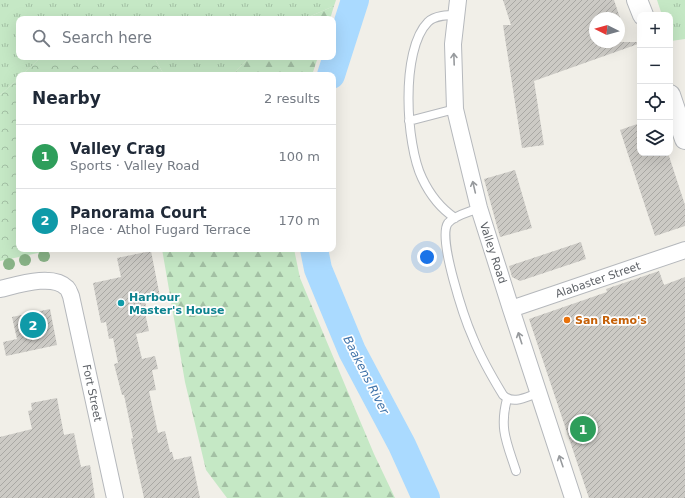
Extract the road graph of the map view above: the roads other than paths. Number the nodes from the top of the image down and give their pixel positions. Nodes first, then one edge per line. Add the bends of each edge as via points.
1 (637, 0) edge
2 (458, 8) edge
3 (641, 12) edge
4 (673, 104) edge
5 (455, 109) junction
6 (409, 120) junction
7 (685, 139) edge
8 (479, 208) junction
9 (455, 218) junction
10 (685, 250) edge
11 (0, 289) edge
12 (511, 310) junction
13 (538, 393) junction
14 (507, 399) junction
15 (516, 471) dead end
16 (572, 495) edge
17 (115, 498) edge

1 - 3 street
5 -> 2 street, Valley Road via 453,44
2 - 6 lane via 429,21 419,33 410,71
4 - 7 street
5 - 6 lane
8 -> 5 street, Valley Road
6 - 9 lane via 422,177 443,210
8 - 9 lane
8 - 12 street, Valley Road
9 - 14 lane via 448,223 445,232 454,283 473,338
10 - 12 street, Alabaster Street
11 - 17 street, Fort Street via 52,281 62,284 72,296
13 -> 12 street, Valley Road
13 - 14 lane via 514,401
16 -> 13 street, Valley Road
14 - 15 lane via 503,413 504,434

